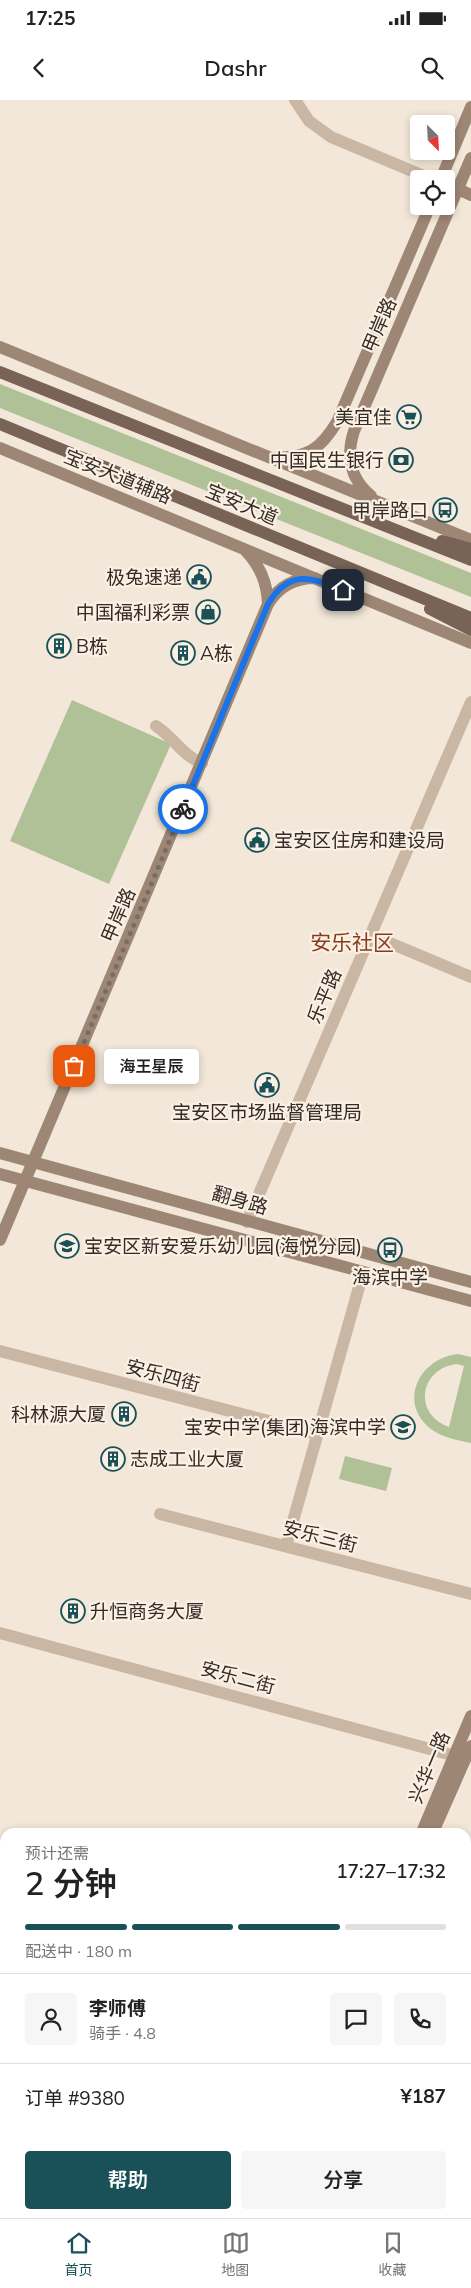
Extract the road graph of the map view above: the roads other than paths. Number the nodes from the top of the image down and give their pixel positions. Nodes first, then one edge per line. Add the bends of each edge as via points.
1 (295, 100) edge
2 (471, 107) edge
3 (471, 158) edge
4 (410, 170) edge
5 (446, 170) edge
6 (458, 189) junction
7 (471, 195) edge
8 (426, 215) edge
9 (406, 261) junction
10 (424, 267) junction
11 (0, 347) edge
12 (0, 372) edge
13 (0, 424) edge
14 (0, 448) edge
15 (269, 458) junction
16 (379, 503) junction
17 (385, 526) junction
18 (471, 540) edge
19 (244, 549) junction
20 (471, 549) edge
21 (471, 560) edge
22 (365, 575) junction
23 (315, 578) junction
24 (268, 604) junction
25 (471, 618) edge
26 (471, 630) edge
27 (471, 644) edge
28 (471, 702) edge
29 (156, 726) dead end
30 (202, 763) junction
31 (371, 935) junction
32 (471, 977) edge
33 (0, 1153) edge
34 (33, 1162) junction
35 (0, 1174) edge
36 (25, 1180) junction
37 (247, 1222) junction
38 (0, 1240) edge
39 (363, 1272) junction
40 (471, 1282) edge
41 (471, 1302) edge
42 (0, 1351) edge
43 (318, 1434) junction
44 (160, 1514) dead end
45 (286, 1546) junction
46 (471, 1594) edge
47 (0, 1633) edge
48 (471, 1716) edge
49 (471, 1746) edge
50 (460, 1756) junction
51 (424, 1828) edge
52 (434, 1828) edge

1 - 4 street via 304,115 322,132
2 - 5 main road
3 - 6 main road, 甲岸路
6 - 7 main road
6 - 10 main road, 甲岸路
8 - 9 main road, 甲岸路
9 - 10 main road via 406,268 412,274 418,274
9 - 15 main road, 甲岸路 via 328,437 319,448 294,458
10 - 16 main road, 甲岸路 via 349,446 352,472 363,489
11 - 15 main road
12 - 17 main road, 宝安大道
13 - 22 main road, 宝安大道
14 - 19 main road, 宝安大道辅路
15 - 16 main road
16 - 18 main road
17 - 20 main road
17 - 21 main road, 宝安大道
19 - 23 main road, 宝安大道辅路
19 - 24 main road via 264,577
22 - 25 main road, 宝安大道
22 - 26 main road
23 - 24 main road via 294,580 275,593
23 - 27 main road, 宝安大道辅路
24 - 30 main road, 甲岸路
28 - 31 street, 乐平路
29 - 30 street via 170,736 190,759
30 - 34 main road, 甲岸路
31 - 32 street
31 - 37 street, 乐平路
33 - 34 main road, 翻身路
34 - 36 main road, 甲岸路
34 - 37 main road, 翻身路
35 - 36 main road, 翻身路
36 - 38 main road, 甲岸路
36 - 39 main road, 翻身路
37 - 40 main road, 翻身路
39 - 41 main road, 翻身路
39 - 43 street
42 - 43 street, 安乐四街
43 - 45 street
44 - 45 street, 安乐三街
45 - 46 street, 安乐三街
47 - 50 street, 安乐二街
48 - 50 main road, 兴华一路
49 - 50 main road, 兴华一路
50 - 51 main road, 兴华一路
50 - 52 main road, 兴华一路

